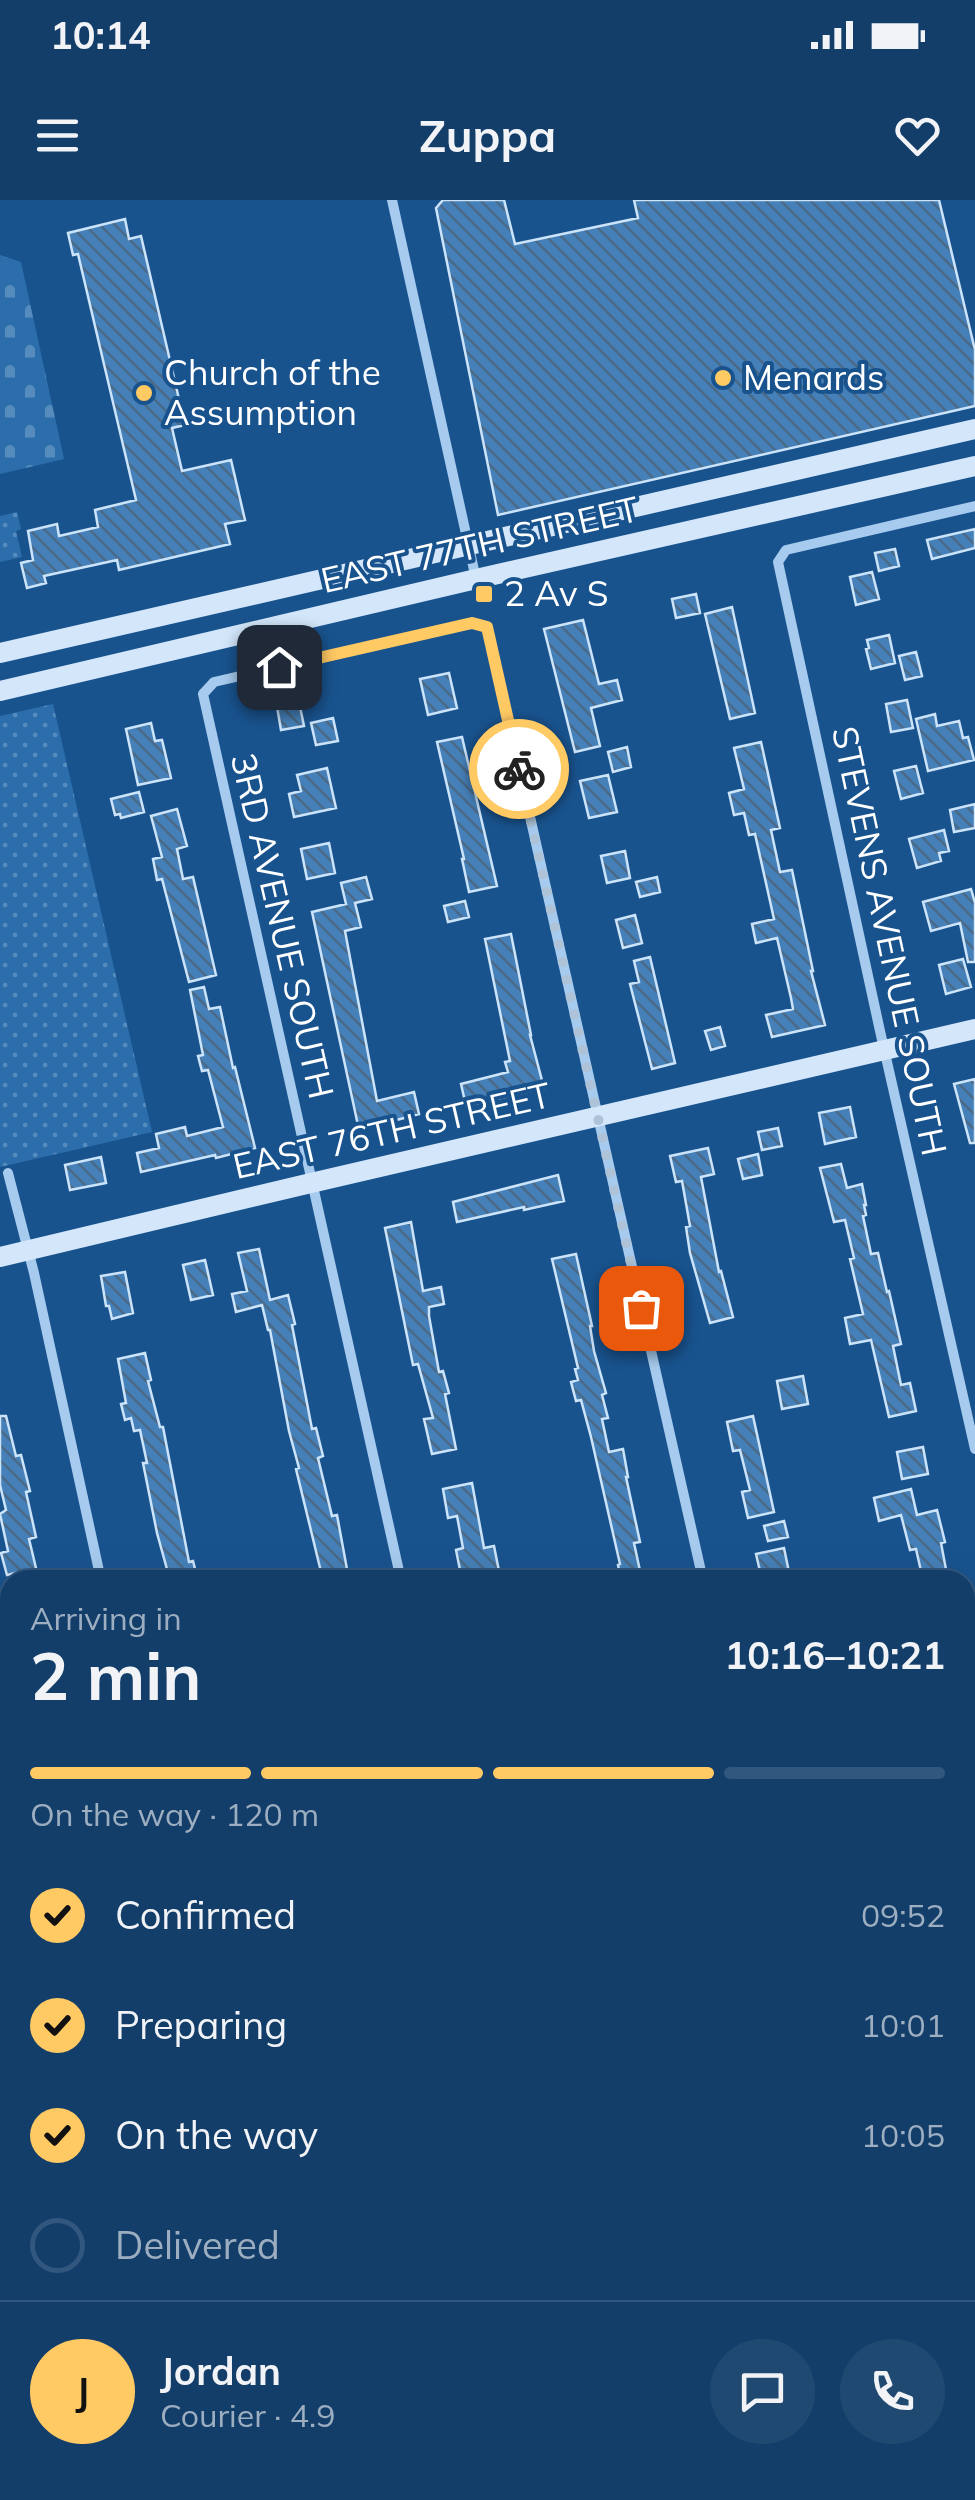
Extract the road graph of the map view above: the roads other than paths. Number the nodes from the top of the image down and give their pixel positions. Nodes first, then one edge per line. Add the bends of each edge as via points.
1 (392, 200) edge
2 (975, 429) edge
3 (975, 454) edge
4 (975, 466) edge
5 (975, 506) edge
6 (792, 507) junction
7 (468, 545) junction
8 (476, 579) junction
9 (0, 653) edge
10 (0, 691) edge
11 (975, 1029) edge
12 (884, 1050) junction
13 (598, 1116) junction
14 (8, 1173) dead end
15 (311, 1182) junction
16 (28, 1251) junction
17 (0, 1258) edge
18 (975, 1449) edge
19 (99, 1570) edge
20 (399, 1570) edge
21 (701, 1570) edge

1 - 7 street
2 - 7 street, EAST 77TH STREET
3 - 6 street via 834,486
4 - 6 street, EAST 77TH STREET
5 - 12 street, STEVENS AVENUE SOUTH via 786,550 778,562
6 - 8 street, EAST 77TH STREET
7 - 8 street
7 - 9 street, EAST 77TH STREET
8 - 10 street, EAST 77TH STREET
11 - 12 street, EAST 76TH STREET
12 - 13 street, EAST 76TH STREET
12 - 18 street, STEVENS AVENUE SOUTH
13 - 15 street, EAST 76TH STREET
13 - 15 street, 3RD AVENUE SOUTH via 487,627 472,623 326,656 214,682 202,694
13 - 21 street
14 - 16 street
15 - 16 street, EAST 76TH STREET
15 - 20 street, 3RD AVENUE SOUTH
16 - 17 street, EAST 76TH STREET
16 - 19 street

